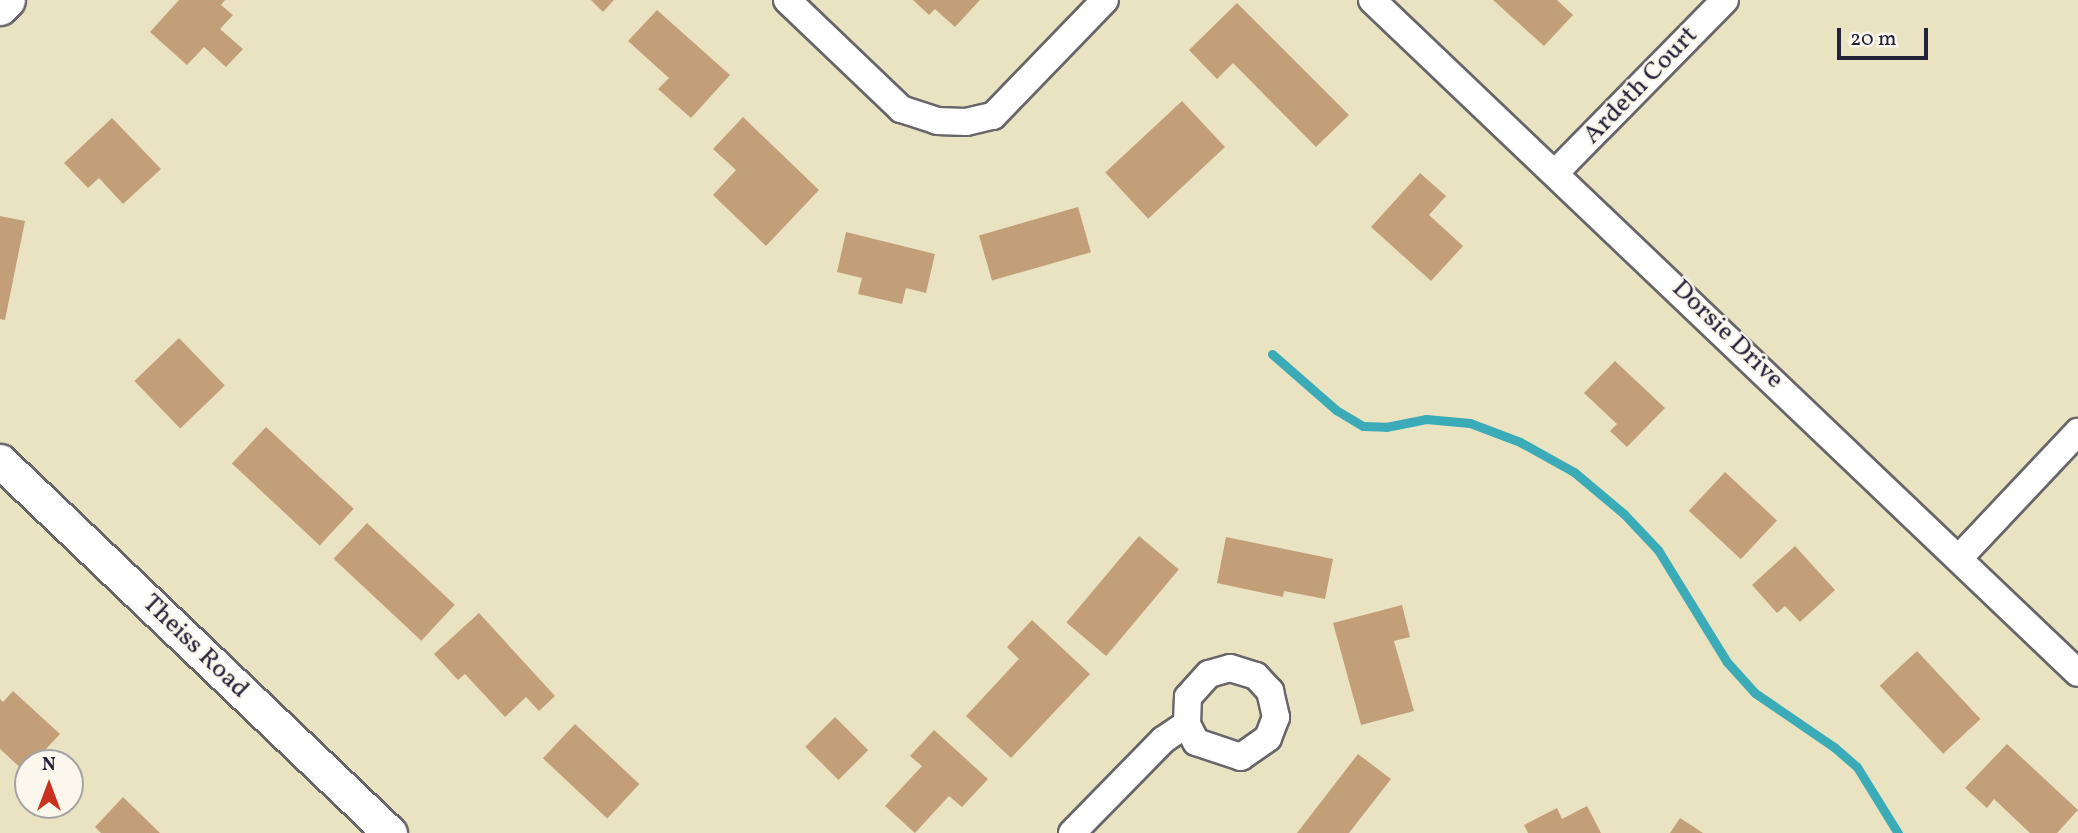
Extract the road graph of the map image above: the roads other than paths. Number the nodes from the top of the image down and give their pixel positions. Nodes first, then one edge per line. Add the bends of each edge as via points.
1 (8, 0) edge
2 (787, 0) edge
3 (1105, 0) edge
4 (1372, 0) edge
5 (1725, 0) edge
6 (0, 8) edge
7 (1556, 173) junction
8 (2078, 432) edge
9 (0, 461) edge
10 (1960, 557) junction
11 (2078, 673) edge
12 (1187, 724) dead end
13 (390, 833) edge
14 (1072, 833) edge

1 - 6 street
2 - 3 street via 901,108 936,121 966,122 993,116
4 - 7 street, Dorsie Drive
5 - 7 street, Ardeth Court
7 - 10 street, Dorsie Drive
8 - 10 street
9 - 13 street, Theiss Road
10 - 11 street, Dorsie Drive
12 - 14 street via 1163,740

